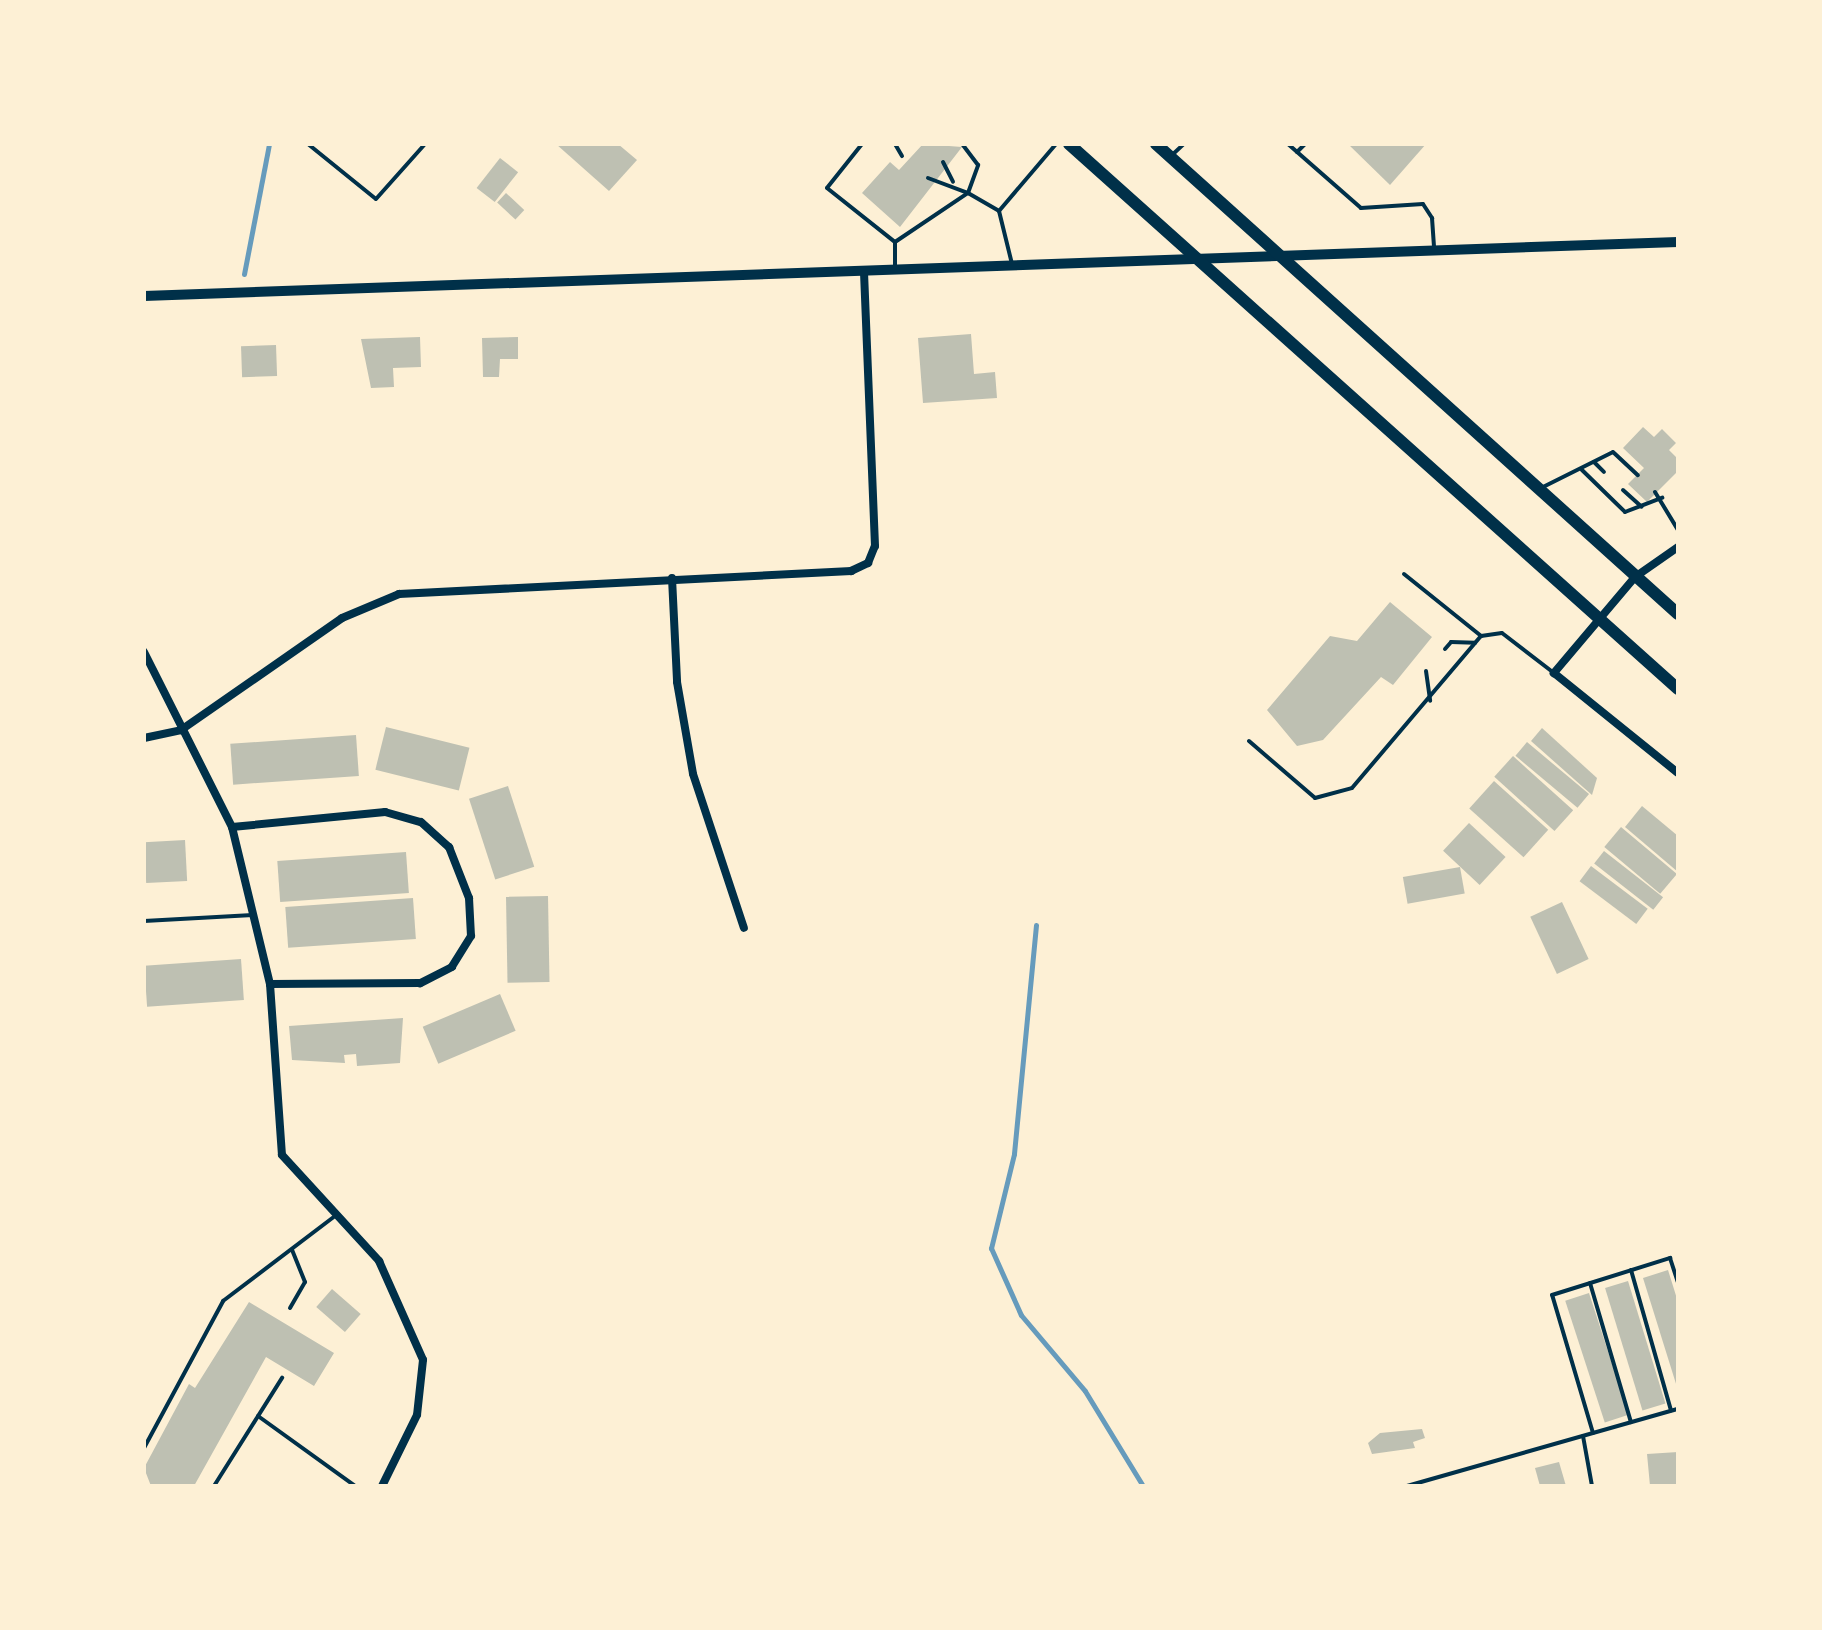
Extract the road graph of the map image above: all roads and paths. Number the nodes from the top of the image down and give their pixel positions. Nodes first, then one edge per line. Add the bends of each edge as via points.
1 (308, 144) edge
2 (425, 144) edge
3 (862, 144) edge
4 (895, 144) edge
5 (962, 144) edge
6 (1056, 144) edge
7 (1069, 144) edge
8 (1156, 144) edge
9 (1184, 144) edge
10 (1288, 144) edge
11 (1305, 144) edge
12 (1297, 152) junction
13 (902, 156) dead end
14 (1170, 156) junction
15 (943, 162) dead end
16 (928, 178) dead end
17 (953, 182) junction
18 (968, 193) junction
19 (999, 211) junction
20 (895, 242) junction
21 (1678, 242) edge
22 (1434, 248) junction
23 (1281, 253) junction
24 (1196, 255) junction
25 (1013, 264) junction
26 (895, 271) junction
27 (864, 273) junction
28 (144, 296) edge
29 (1594, 462) junction
30 (1582, 470) junction
31 (1604, 472) dead end
32 (1638, 475) dead end
33 (1539, 489) junction
34 (1623, 490) dead end
35 (1655, 492) dead end
36 (1662, 498) junction
37 (1642, 507) junction
38 (1678, 530) edge
39 (1678, 547) edge
40 (1404, 574) dead end
41 (1635, 577) junction
42 (672, 578) junction
43 (1678, 614) edge
44 (1600, 616) junction
45 (1481, 636) junction
46 (1477, 643) junction
47 (1445, 649) dead end
48 (144, 652) edge
49 (1426, 671) dead end
50 (1554, 673) junction
51 (1678, 689) edge
52 (1430, 701) junction
53 (181, 730) junction
54 (144, 738) edge
55 (1249, 741) dead end
56 (1678, 773) edge
57 (232, 827) junction
58 (253, 915) junction
59 (144, 921) edge
60 (744, 928) dead end
61 (270, 984) junction
62 (335, 1216) junction
63 (292, 1249) junction
64 (1631, 1270) junction
65 (1590, 1283) junction
66 (1678, 1283) edge
67 (290, 1308) dead end
68 (282, 1378) dead end
69 (1678, 1409) edge
70 (1672, 1411) junction
71 (258, 1416) junction
72 (1631, 1422) junction
73 (1593, 1433) junction
74 (1583, 1436) junction
75 (144, 1448) edge
76 (214, 1486) edge
77 (355, 1486) edge
78 (382, 1486) edge
79 (1407, 1486) edge
80 (1592, 1486) edge

1 - 2 lane via 376,199
3 - 20 lane via 827,188
4 - 13 lane
5 - 18 lane via 978,165
6 - 19 lane
7 - 24 main road
8 - 14 main road
9 - 14 lane
10 - 12 lane
11 - 12 lane
12 - 22 lane via 1361,208 1423,204 1432,218
14 - 23 main road
15 - 17 lane
16 - 17 lane
17 - 18 lane
18 - 19 lane
18 - 20 lane
19 - 25 lane
20 - 26 lane
21 - 22 street
22 - 23 street
23 - 24 street
23 - 33 main road
24 - 25 street
24 - 44 main road
25 - 26 street
26 - 27 street
27 - 28 street
27 - 42 street via 875,546 868,563 851,571
29 - 30 lane
29 - 31 lane
29 - 32 lane via 1613,452
30 - 33 lane
30 - 37 lane via 1625,512
33 - 41 main road
34 - 37 lane
35 - 36 lane
36 - 37 lane
36 - 38 lane
39 - 41 street
40 - 45 lane
41 - 43 main road
41 - 44 street
42 - 53 street via 399,594 342,618
42 - 60 street via 677,682 693,774
44 - 50 street
44 - 51 main road
45 - 46 lane
45 - 50 lane via 1502,633
46 - 47 lane via 1451,642
46 - 52 lane
48 - 53 street
49 - 52 lane
50 - 56 street
52 - 55 lane via 1352,788 1315,798
53 - 54 street
53 - 57 street
57 - 58 street
57 - 61 street via 385,812 421,822 449,847 469,898 471,936 452,967 420,983
58 - 59 lane
58 - 61 street
61 - 62 street via 282,1155
62 - 63 lane
62 - 78 street via 379,1261 423,1360 417,1415
63 - 67 lane via 305,1282
63 - 75 lane via 223,1301
64 - 65 lane
64 - 66 lane via 1670,1258
64 - 70 lane
65 - 72 lane
65 - 73 lane via 1552,1295
68 - 71 lane
69 - 70 lane
70 - 72 lane
71 - 76 lane
71 - 77 lane
72 - 73 lane
73 - 74 lane
74 - 79 lane
74 - 80 lane

